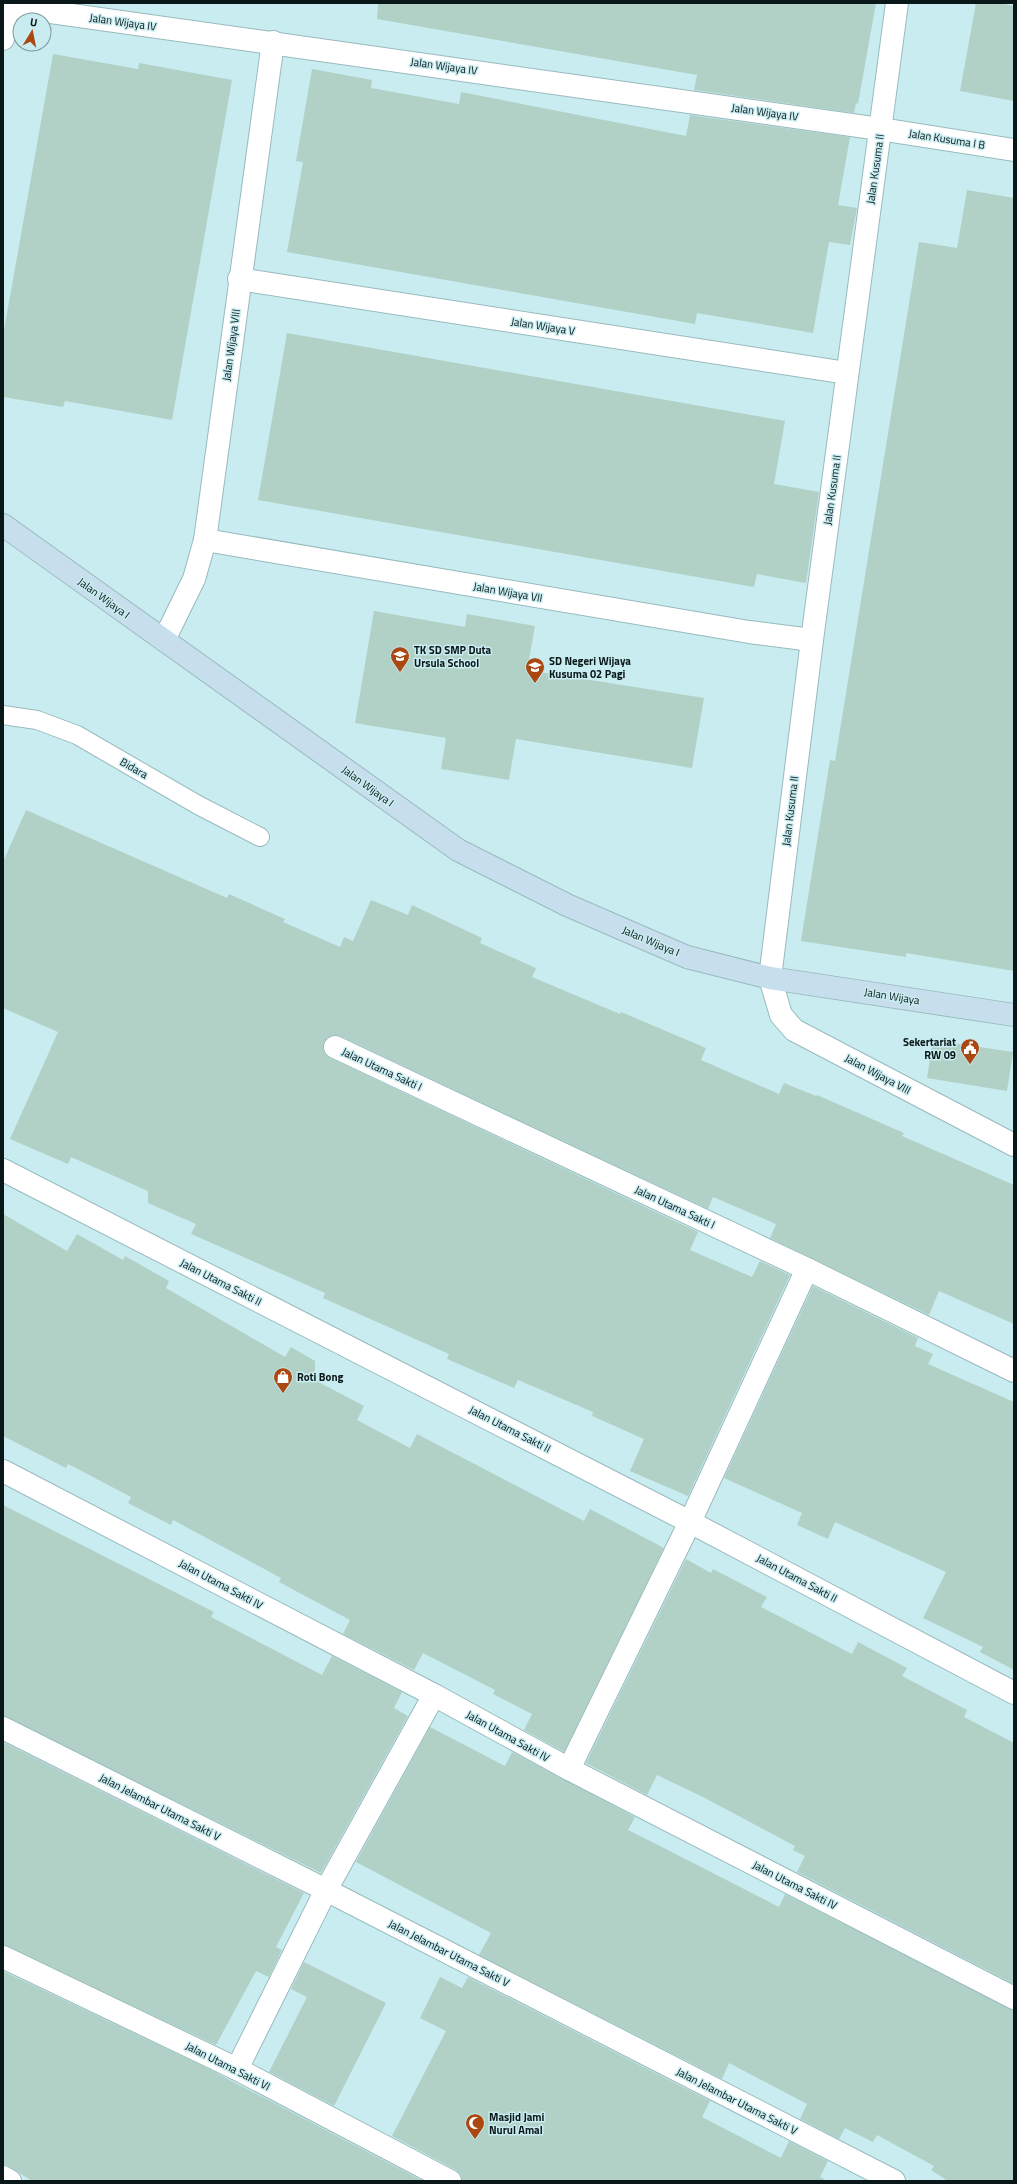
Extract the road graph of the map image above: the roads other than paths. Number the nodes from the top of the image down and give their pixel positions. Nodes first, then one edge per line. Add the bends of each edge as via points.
1 (897, 3) edge
2 (8, 4) edge
3 (3, 39) edge
4 (273, 42) junction
5 (880, 129) junction
6 (1014, 150) edge
7 (239, 278) junction
8 (847, 373) junction
9 (3, 525) edge
10 (205, 540) junction
11 (164, 640) junction
12 (812, 640) junction
13 (3, 715) edge
14 (260, 837) dead end
15 (770, 978) junction
16 (1014, 1015) edge
17 (335, 1047) dead end
18 (1014, 1145) edge
19 (3, 1170) edge
20 (807, 1269) junction
21 (1014, 1371) edge
22 (3, 1471) edge
23 (690, 1522) junction
24 (1014, 1693) edge
25 (434, 1695) junction
26 (3, 1728) edge
27 (569, 1769) junction
28 (326, 1890) junction
29 (3, 1957) edge
30 (1014, 1998) edge
31 (237, 2069) junction
32 (3, 2177) edge
33 (10, 2181) edge
34 (450, 2181) edge
35 (894, 2181) edge

1 - 5 street, Jalan Kusuma II
2 - 3 street
2 - 4 street, Jalan Wijaya IV
4 - 5 street, Jalan Wijaya IV
4 - 7 street, Jalan Wijaya VIII
5 - 6 street, Jalan Kusuma I B
5 - 8 street, Jalan Kusuma II
7 - 8 street, Jalan Wijaya V
7 - 10 street, Jalan Wijaya VIII
8 - 12 street, Jalan Kusuma II
9 - 11 street, Jalan Wijaya I
10 - 11 street, Jalan Wijaya VIII via 194,579
10 - 12 street, Jalan Wijaya VII via 749,632
11 - 15 street, Jalan Wijaya I via 458,850 567,905 686,957
12 - 15 street, Jalan Kusuma II
13 - 14 lane, Bidara via 38,720 78,735 198,805
15 - 16 street, Jalan Wijaya
15 - 18 street, Jalan Wijaya VIII via 781,1015 794,1030
17 - 20 street, Jalan Utama Sakti I
19 - 23 street, Jalan Utama Sakti II
20 - 21 street, Jalan Utama Sakti I
20 - 23 street
22 - 25 street, Jalan Utama Sakti IV
23 - 24 street, Jalan Utama Sakti II
23 - 27 street
25 - 27 street, Jalan Utama Sakti IV
25 - 28 street
26 - 28 street, Jalan Jelambar Utama Sakti V
27 - 30 street, Jalan Utama Sakti IV
28 - 31 street
28 - 35 street, Jalan Jelambar Utama Sakti V
29 - 31 street, Jalan Utama Sakti VI
31 - 34 street, Jalan Utama Sakti VI
32 - 33 street

